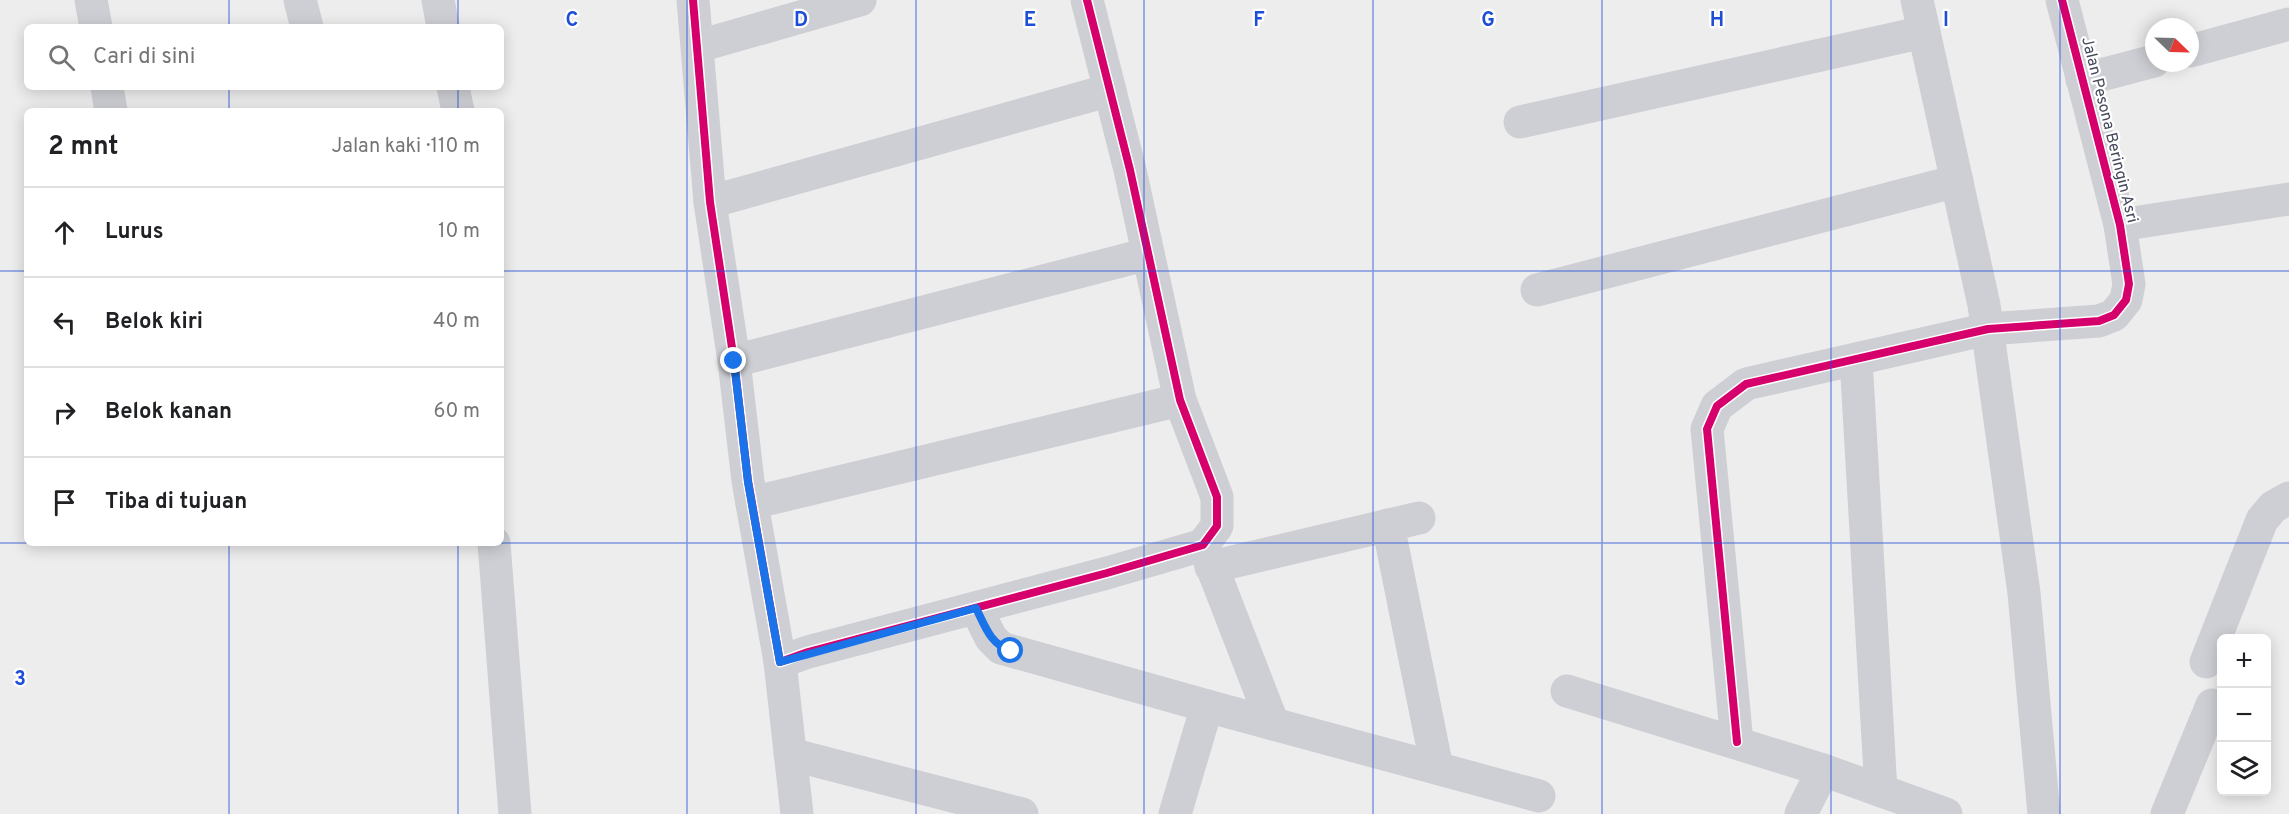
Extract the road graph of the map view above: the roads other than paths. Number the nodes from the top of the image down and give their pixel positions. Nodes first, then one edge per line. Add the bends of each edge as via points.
1 (91, 0) edge
2 (300, 0) edge
3 (438, 0) edge
4 (693, 0) edge
5 (860, 0) edge
6 (1087, 0) edge
7 (1917, 0) edge
8 (2062, 0) edge
9 (95, 24) edge
10 (306, 24) edge
11 (442, 24) edge
12 (2289, 24) edge
13 (1924, 32) junction
14 (699, 46) junction
15 (2199, 49) edge
16 (2145, 63) edge
17 (2082, 80) junction
18 (108, 90) edge
19 (454, 90) edge
20 (1110, 90) junction
21 (110, 108) edge
22 (457, 108) edge
23 (1520, 122) dead end
24 (1957, 182) junction
25 (2289, 199) edge
26 (710, 202) junction
27 (2120, 225) junction
28 (1148, 254) junction
29 (1537, 290) dead end
30 (1988, 329) junction
31 (1856, 359) junction
32 (734, 361) junction
33 (1180, 400) junction
34 (2289, 498) edge
35 (752, 503) junction
36 (494, 546) edge
37 (1207, 556) junction
38 (976, 608) junction
39 (780, 662) junction
40 (2206, 662) dead end
41 (1567, 691) dead end
42 (2211, 705) dead end
43 (1207, 706) junction
44 (1273, 723) junction
45 (1737, 742) junction
46 (790, 754) junction
47 (1437, 768) junction
48 (1823, 770) junction
49 (1881, 791) junction
50 (1539, 796) dead end
51 (515, 814) edge
52 (797, 814) edge
53 (1022, 814) edge
54 (1175, 814) edge
55 (1801, 814) edge
56 (1946, 814) edge
57 (2044, 814) edge
58 (2167, 814) edge

1 - 9 street
2 - 10 street
3 - 11 street
4 - 14 street
5 - 14 street
6 - 20 street
7 - 13 street
8 - 17 street, Jalan Pesona Beringin Asri
12 - 15 street
13 - 23 street
13 - 24 street
14 - 26 street
16 - 17 street
17 - 27 street, Jalan Pesona Beringin Asri
18 - 21 street
19 - 22 street
20 - 26 street
20 - 28 street
24 - 29 street
24 - 30 street
25 - 27 street
26 - 32 street
27 - 30 street, Jalan Pesona Beringin Asri via 2129,284 2126,300 2114,315 2099,321
28 - 32 street
28 - 33 street
30 - 31 street
30 - 57 street via 2024,593
31 - 45 street via 1746,384 1717,406 1707,429
31 - 49 street
32 - 35 street
33 - 35 street
33 - 37 street via 1217,496 1217,526
34 - 40 street via 2273,507 2262,520
35 - 39 street
36 - 51 street
37 - 38 street via 1107,573
37 - 44 street
37 - 47 street via 1403,521
38 - 39 street
38 - 43 street via 991,638 1001,648
39 - 46 street
41 - 45 street
42 - 58 street
43 - 44 street
43 - 54 street
44 - 47 street
45 - 48 street
46 - 52 street
46 - 53 street
47 - 50 street
48 - 49 street
48 - 55 street
49 - 56 street

